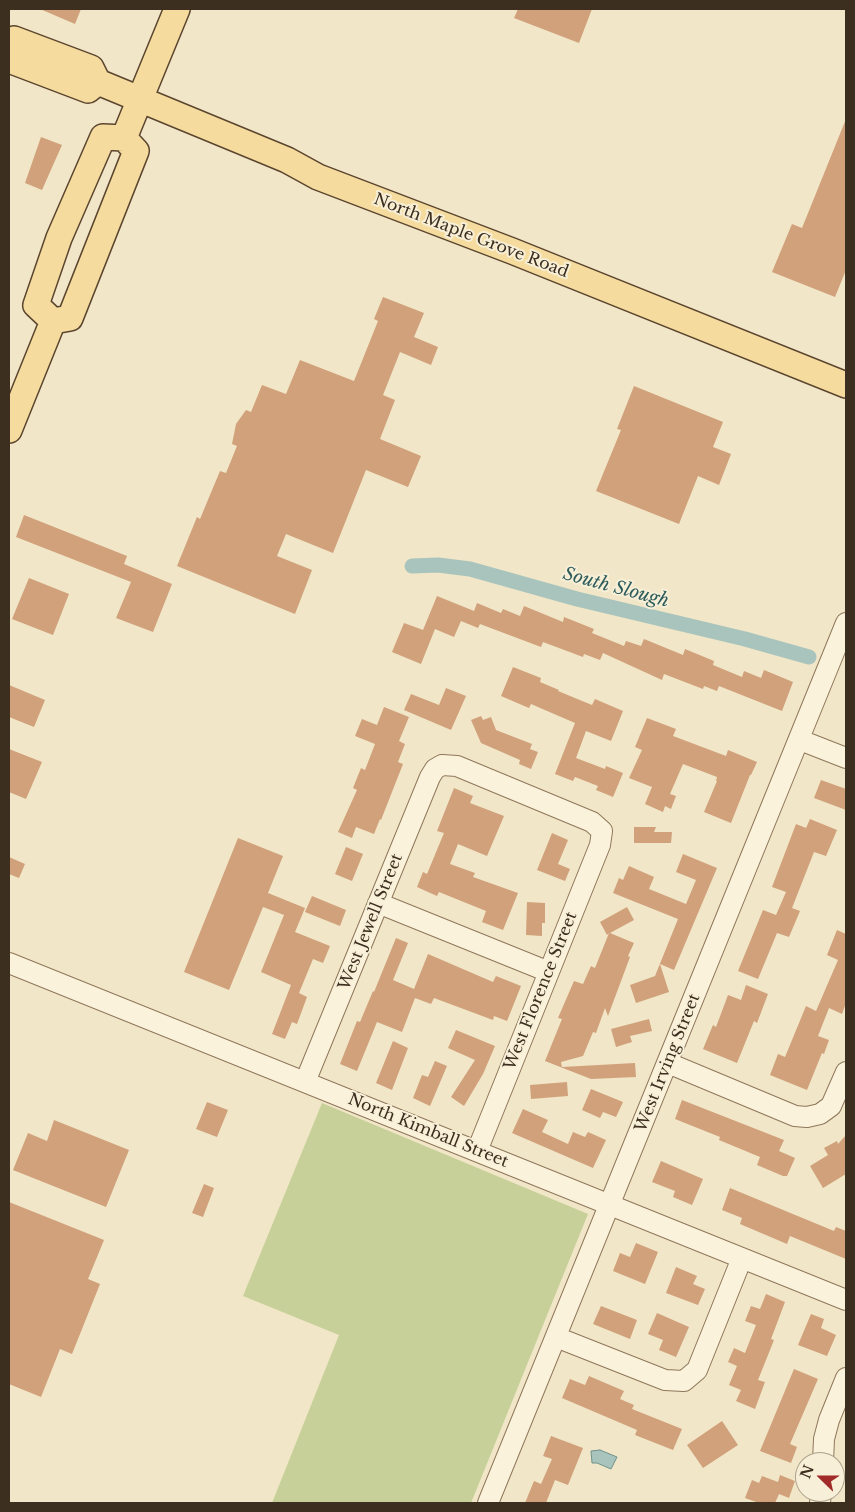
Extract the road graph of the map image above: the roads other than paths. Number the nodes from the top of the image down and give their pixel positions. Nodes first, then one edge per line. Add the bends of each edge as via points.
1 (177, 9) edge
2 (9, 40) edge
3 (9, 60) edge
4 (98, 82) junction
5 (140, 99) junction
6 (124, 138) junction
7 (53, 321) junction
8 (846, 385) edge
9 (9, 430) edge
10 (846, 623) edge
11 (800, 740) junction
12 (846, 758) edge
13 (442, 765) joint
14 (378, 903) junction
15 (9, 963) edge
16 (549, 972) junction
17 (668, 1063) junction
18 (846, 1072) edge
19 (305, 1082) junction
20 (477, 1151) junction
21 (610, 1204) junction
22 (742, 1258) junction
23 (846, 1300) edge
24 (556, 1338) junction
25 (846, 1378) edge
26 (823, 1452) edge
27 (488, 1503) edge

1 - 5 main road
2 - 4 main road, North Maple Grove Road via 14,39 91,68
3 - 4 main road via 88,90
4 - 5 main road, North Maple Grove Road
5 - 6 main road
5 - 8 main road, North Maple Grove Road via 286,160 318,177
6 - 7 main road via 136,151 70,318
6 - 7 main road via 103,137 59,238 36,305
7 - 9 main road
10 - 11 street, West Irving Street
11 - 12 street
11 - 17 street, West Irving Street
13 - 14 street, West Jewell Street via 430,777
13 - 16 street, West Florence Street via 457,766 592,822 602,831 600,845
14 - 16 street
14 - 19 street, West Jewell Street
15 - 19 street, North Kimball Street
16 - 20 street, West Florence Street
17 - 18 street via 795,1116 807,1117 820,1114 831,1106
17 - 21 street, West Irving Street
19 - 20 street, North Kimball Street
20 - 21 street, North Kimball Street
21 - 22 street, North Kimball Street
21 - 24 street, West Irving Street
22 - 23 street, North Kimball Street
22 - 24 street via 697,1370 684,1381 665,1380
24 - 27 street, West Irving Street
25 - 26 street via 829,1420

